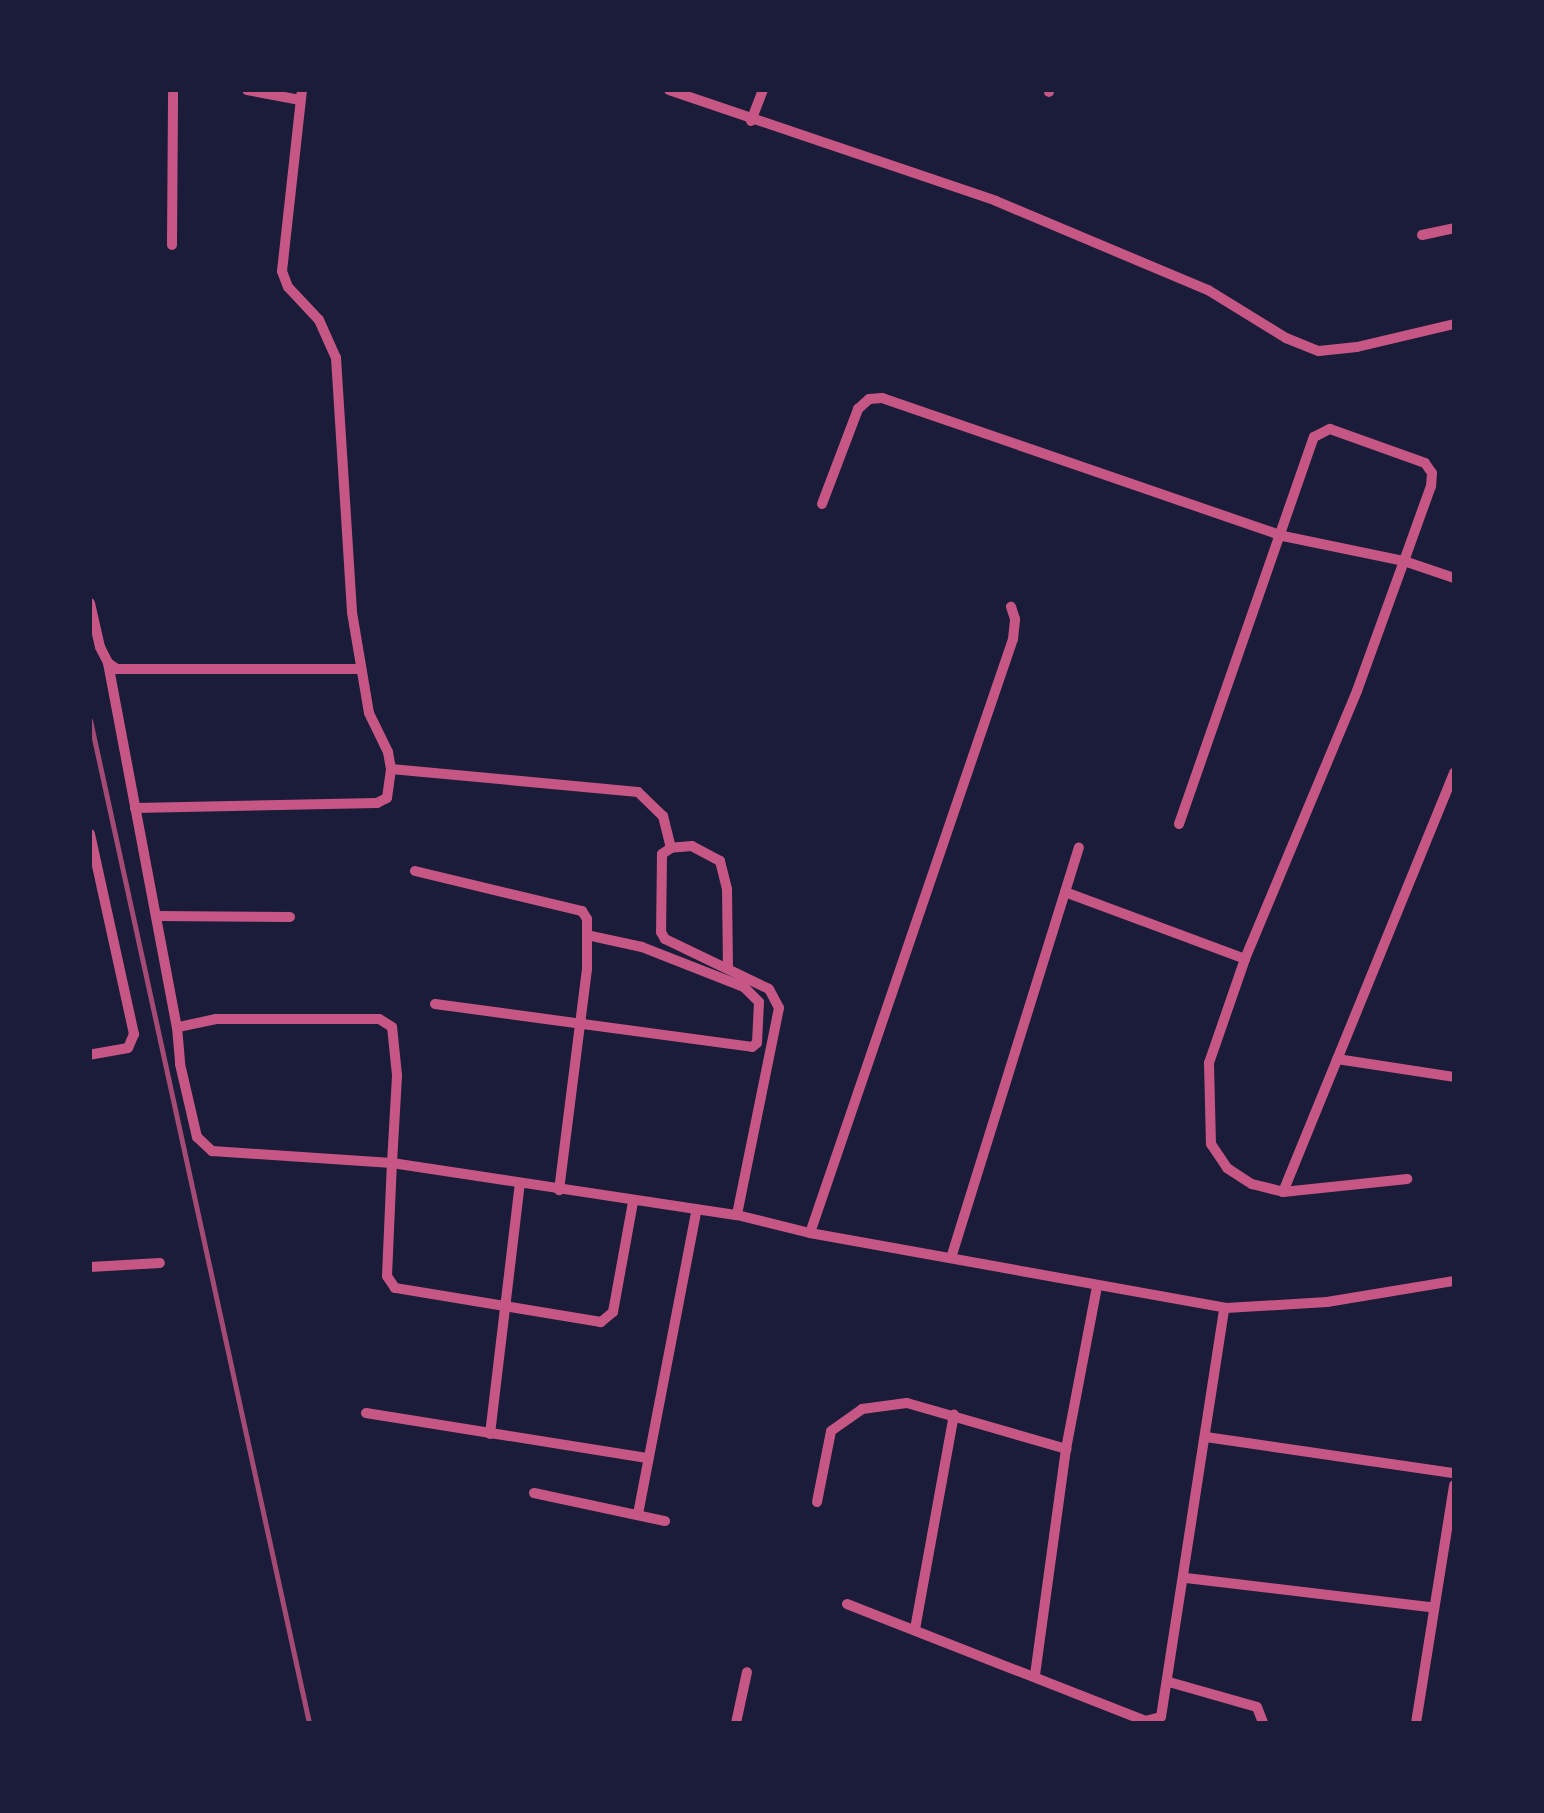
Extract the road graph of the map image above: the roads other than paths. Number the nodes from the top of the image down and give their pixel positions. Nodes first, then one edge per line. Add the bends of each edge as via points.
1 (173, 90) edge
2 (247, 90) edge
3 (669, 90) edge
4 (763, 90) edge
5 (301, 95) edge
6 (751, 121) junction
7 (1454, 228) edge
8 (1422, 235) dead end
9 (172, 245) dead end
10 (1454, 324) edge
11 (822, 504) dead end
12 (1283, 536) junction
13 (1404, 561) junction
14 (1454, 578) edge
15 (90, 603) edge
16 (1011, 607) dead end
17 (108, 663) junction
18 (361, 670) junction
19 (391, 770) junction
20 (1454, 774) edge
21 (135, 808) junction
22 (1179, 824) dead end
23 (90, 834) edge
24 (1078, 847) dead end
25 (671, 848) junction
26 (415, 871) dead end
27 (1064, 892) junction
28 (156, 916) junction
29 (290, 917) dead end
30 (587, 935) junction
31 (1245, 959) junction
32 (728, 969) junction
33 (434, 1004) dead end
34 (581, 1026) junction
35 (177, 1027) junction
36 (90, 1055) edge
37 (1337, 1059) junction
38 (1454, 1077) edge
39 (392, 1162) junction
40 (1407, 1179) dead end
41 (520, 1184) junction
42 (559, 1190) junction
43 (1283, 1192) junction
44 (633, 1202) junction
45 (696, 1212) junction
46 (736, 1215) junction
47 (810, 1233) junction
48 (951, 1258) junction
49 (160, 1264) dead end
50 (90, 1267) edge
51 (1454, 1281) edge
52 (1097, 1286) junction
53 (506, 1308) junction
54 (1224, 1308) junction
55 (366, 1413) dead end
56 (954, 1414) junction
57 (490, 1434) junction
58 (1206, 1437) junction
59 (1066, 1449) junction
60 (648, 1458) junction
61 (1454, 1473) edge
62 (1454, 1485) edge
63 (534, 1493) dead end
64 (818, 1502) dead end
65 (638, 1514) junction
66 (665, 1521) dead end
67 (1186, 1578) junction
68 (847, 1604) dead end
69 (1431, 1607) junction
70 (915, 1628) junction
71 (747, 1672) dead end
72 (1035, 1675) junction
73 (1169, 1682) junction
74 (736, 1723) edge
75 (1264, 1723) edge
76 (1416, 1723) edge

1 - 9 street
2 - 5 street
3 - 6 street
4 - 6 street
5 - 18 street via 282,270 336,358
6 - 10 street via 996,201 1208,290 1286,338 1319,350
7 - 8 street
11 - 12 street via 858,408 882,398
12 - 13 street
12 - 13 street via 1314,437 1330,430 1424,464 1432,473
12 - 22 street
13 - 14 street
13 - 31 street via 1358,691
15 - 17 street
16 - 47 street via 1013,639
17 - 18 street via 117,669
17 - 21 street
18 - 19 street
19 - 21 street via 387,798 377,804
19 - 25 street via 638,792 663,816
20 - 37 street
21 - 28 street
23 - 36 street via 134,1034 128,1048
24 - 27 street
25 - 32 street via 692,846 720,861 728,889
25 - 32 street via 662,854 661,932
26 - 30 street via 582,910
27 - 31 street
27 - 48 street
28 - 29 street
28 - 35 street
30 - 34 street
30 - 34 street via 656,952 744,987 760,1002 752,1047
31 - 43 street via 1208,1063 1211,1144 1227,1168
32 - 46 street via 769,989 779,1008
33 - 34 street
34 - 42 street
35 - 39 street via 197,1137 212,1151
35 - 39 street via 216,1019 379,1019 392,1027
37 - 38 street
37 - 43 street
39 - 41 street
39 - 53 street via 389,1283 411,1294
40 - 43 street
41 - 42 street
41 - 53 street
42 - 44 street
44 - 45 street
44 - 53 street via 608,1320
45 - 46 street
45 - 60 street
46 - 47 street
47 - 48 street
48 - 52 street
49 - 50 street
51 - 54 street via 1327,1302
52 - 54 street
52 - 59 street
53 - 57 street
54 - 58 street
55 - 57 street
56 - 59 street
56 - 64 street via 907,1403 862,1409 831,1430
56 - 70 street
57 - 60 street
58 - 61 street
58 - 67 street
59 - 72 street
60 - 65 street
62 - 69 street
63 - 65 street
65 - 66 street
67 - 69 street
67 - 73 street
68 - 70 street
69 - 76 street
70 - 72 street
71 - 74 street
72 - 73 street via 1145,1721 1161,1717
73 - 75 street via 1257,1708

